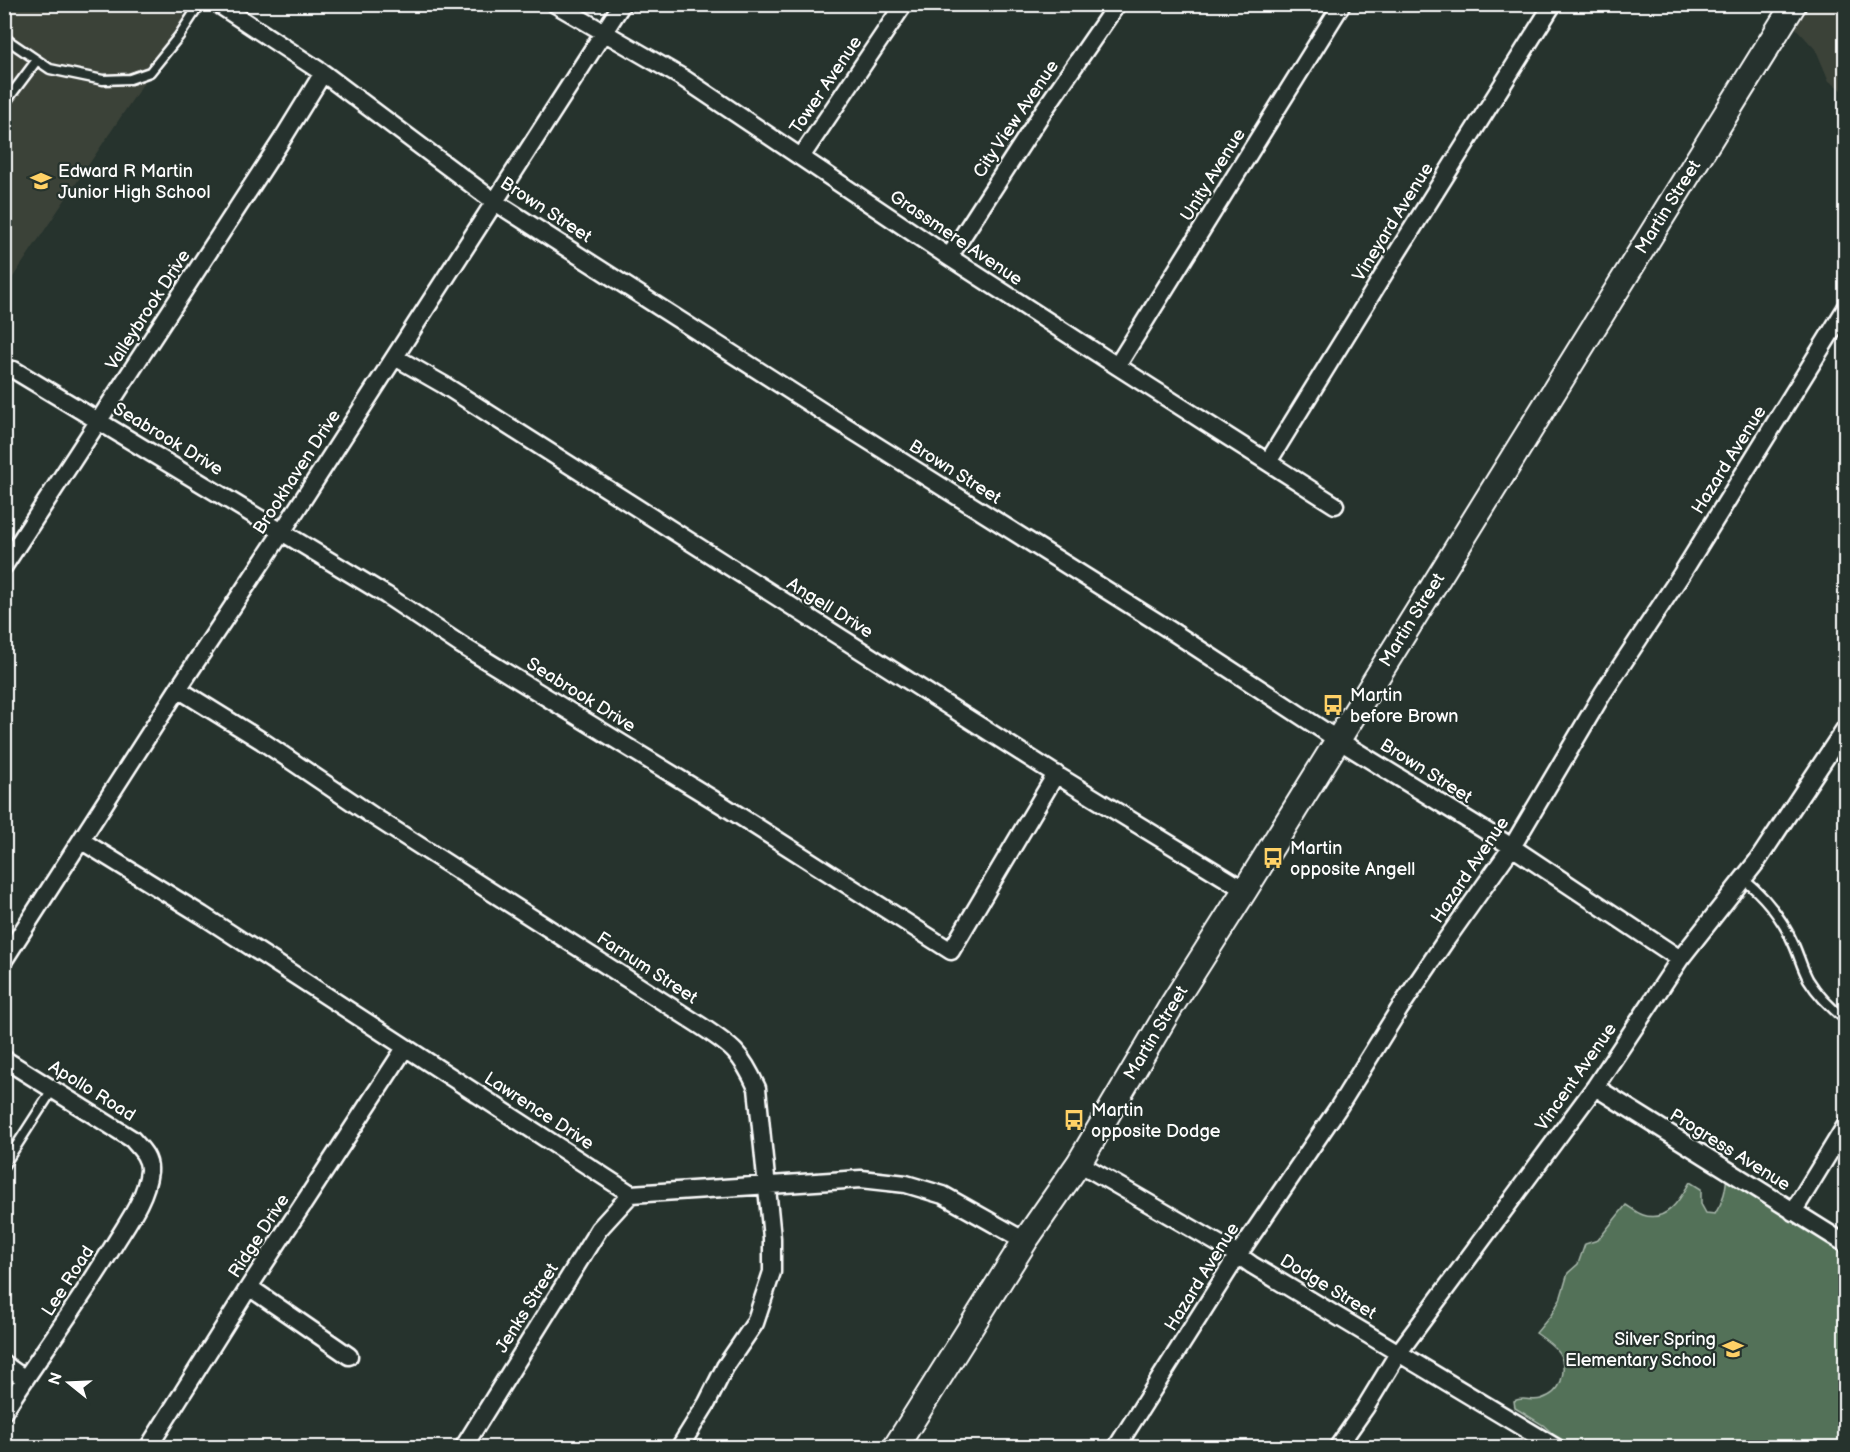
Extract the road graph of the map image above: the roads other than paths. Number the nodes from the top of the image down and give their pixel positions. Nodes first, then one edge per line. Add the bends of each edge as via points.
1 (200, 4) edge
2 (218, 4) edge
3 (555, 4) edge
4 (622, 4) edge
5 (903, 4) edge
6 (1117, 4) edge
7 (1342, 4) edge
8 (1553, 4) edge
9 (1794, 4) edge
10 (605, 31) junction
11 (4, 36) edge
12 (37, 60) junction
13 (323, 73) junction
14 (4, 104) edge
15 (801, 157) junction
16 (495, 201) junction
17 (949, 257) junction
18 (1845, 308) edge
19 (395, 357) junction
20 (1117, 366) junction
21 (14, 370) dead end
22 (100, 421) junction
23 (1268, 462) junction
24 (1335, 505) dead end
25 (282, 532) junction
26 (4, 566) edge
27 (178, 689) junction
28 (1845, 727) edge
29 (1338, 740) junction
30 (1056, 774) junction
31 (82, 841) junction
32 (1512, 848) junction
33 (1743, 879) junction
34 (1245, 890) junction
35 (1680, 959) junction
36 (4, 960) edge
37 (1845, 1020) edge
38 (405, 1048) junction
39 (4, 1059) edge
40 (1595, 1088) junction
41 (53, 1089) junction
42 (1845, 1125) edge
43 (1079, 1163) junction
44 (4, 1165) edge
45 (148, 1165) joint
46 (766, 1185) junction
47 (631, 1194) junction
48 (1793, 1212) junction
49 (1025, 1241) junction
50 (1845, 1244) edge
51 (1238, 1255) junction
52 (249, 1287) junction
53 (1399, 1352) junction
54 (349, 1356) dead end
55 (4, 1365) edge
56 (25, 1379) junction
57 (4, 1411) edge
58 (148, 1448) edge
59 (463, 1448) edge
60 (680, 1448) edge
61 (895, 1448) edge
62 (1116, 1448) edge
63 (1337, 1448) edge
64 (1557, 1448) edge

1 - 12 lane via 150,72 130,79 103,80 50,69
2 - 13 street, Brown Street
3 - 10 street, Grassmere Avenue
4 - 10 street, Brookhaven Drive
5 - 15 street, Tower Avenue
6 - 17 street, City View Avenue
7 - 20 street, Unity Avenue
8 - 23 street, Vineyard Avenue
9 - 29 street, Martin Street
10 - 15 street, Grassmere Avenue
10 - 16 street, Brookhaven Drive
11 - 12 lane
12 - 14 lane
13 - 16 street, Brown Street
13 - 22 street, Valleybrook Drive
15 - 17 street, Grassmere Avenue
16 - 19 street, Brookhaven Drive
16 - 29 street, Brown Street
17 - 20 street, Grassmere Avenue
18 - 32 street, Hazard Avenue via 1603,693
19 - 25 street, Brookhaven Drive
19 - 30 street, Angell Drive
20 - 23 street, Grassmere Avenue
21 - 22 street, Seabrook Drive
22 - 25 street, Seabrook Drive
22 - 26 street, Valleybrook Drive
23 - 24 street, Grassmere Avenue
25 - 27 street, Brookhaven Drive
25 - 30 street, Seabrook Drive via 951,951
27 - 31 street, Brookhaven Drive
27 - 46 street, Farnum Street via 731,1046 757,1088
28 - 33 street, Vincent Avenue
29 - 32 street, Brown Street
29 - 34 street, Martin Street
30 - 34 street, Angell Drive
31 - 36 street, Brookhaven Drive
31 - 38 street, Lawrence Drive
32 - 35 street, Brown Street
32 - 51 street, Hazard Avenue via 1446,940
33 - 35 street, Vincent Avenue
33 - 37 lane via 1773,908 1809,980
34 - 43 street, Martin Street
35 - 40 street, Vincent Avenue
38 - 47 street, Lawrence Drive
38 - 52 street, Ridge Drive
39 - 41 street, Apollo Road
40 - 48 street, Progress Avenue
40 - 53 street, Vincent Avenue
41 - 44 lane
41 - 45 street, Apollo Road via 132,1139 146,1156
42 - 48 street
43 - 49 street, Martin Street
43 - 51 street, Dodge Street
45 - 56 street, Lee Road via 146,1186 138,1206 92,1282
46 - 47 street
46 - 49 street via 861,1179 906,1184 943,1195
46 - 60 street, Farnum Street via 772,1272 763,1301 755,1323 725,1367
47 - 59 street, Jenks Street via 599,1229
48 - 50 street, Progress Avenue
49 - 61 street, Martin Street
51 - 53 street, Dodge Street
51 - 62 street, Hazard Avenue
52 - 54 street
52 - 58 street, Ridge Drive
53 - 63 street, Vincent Avenue
53 - 64 street, Dodge Street
55 - 56 street
56 - 57 street, Lee Road

